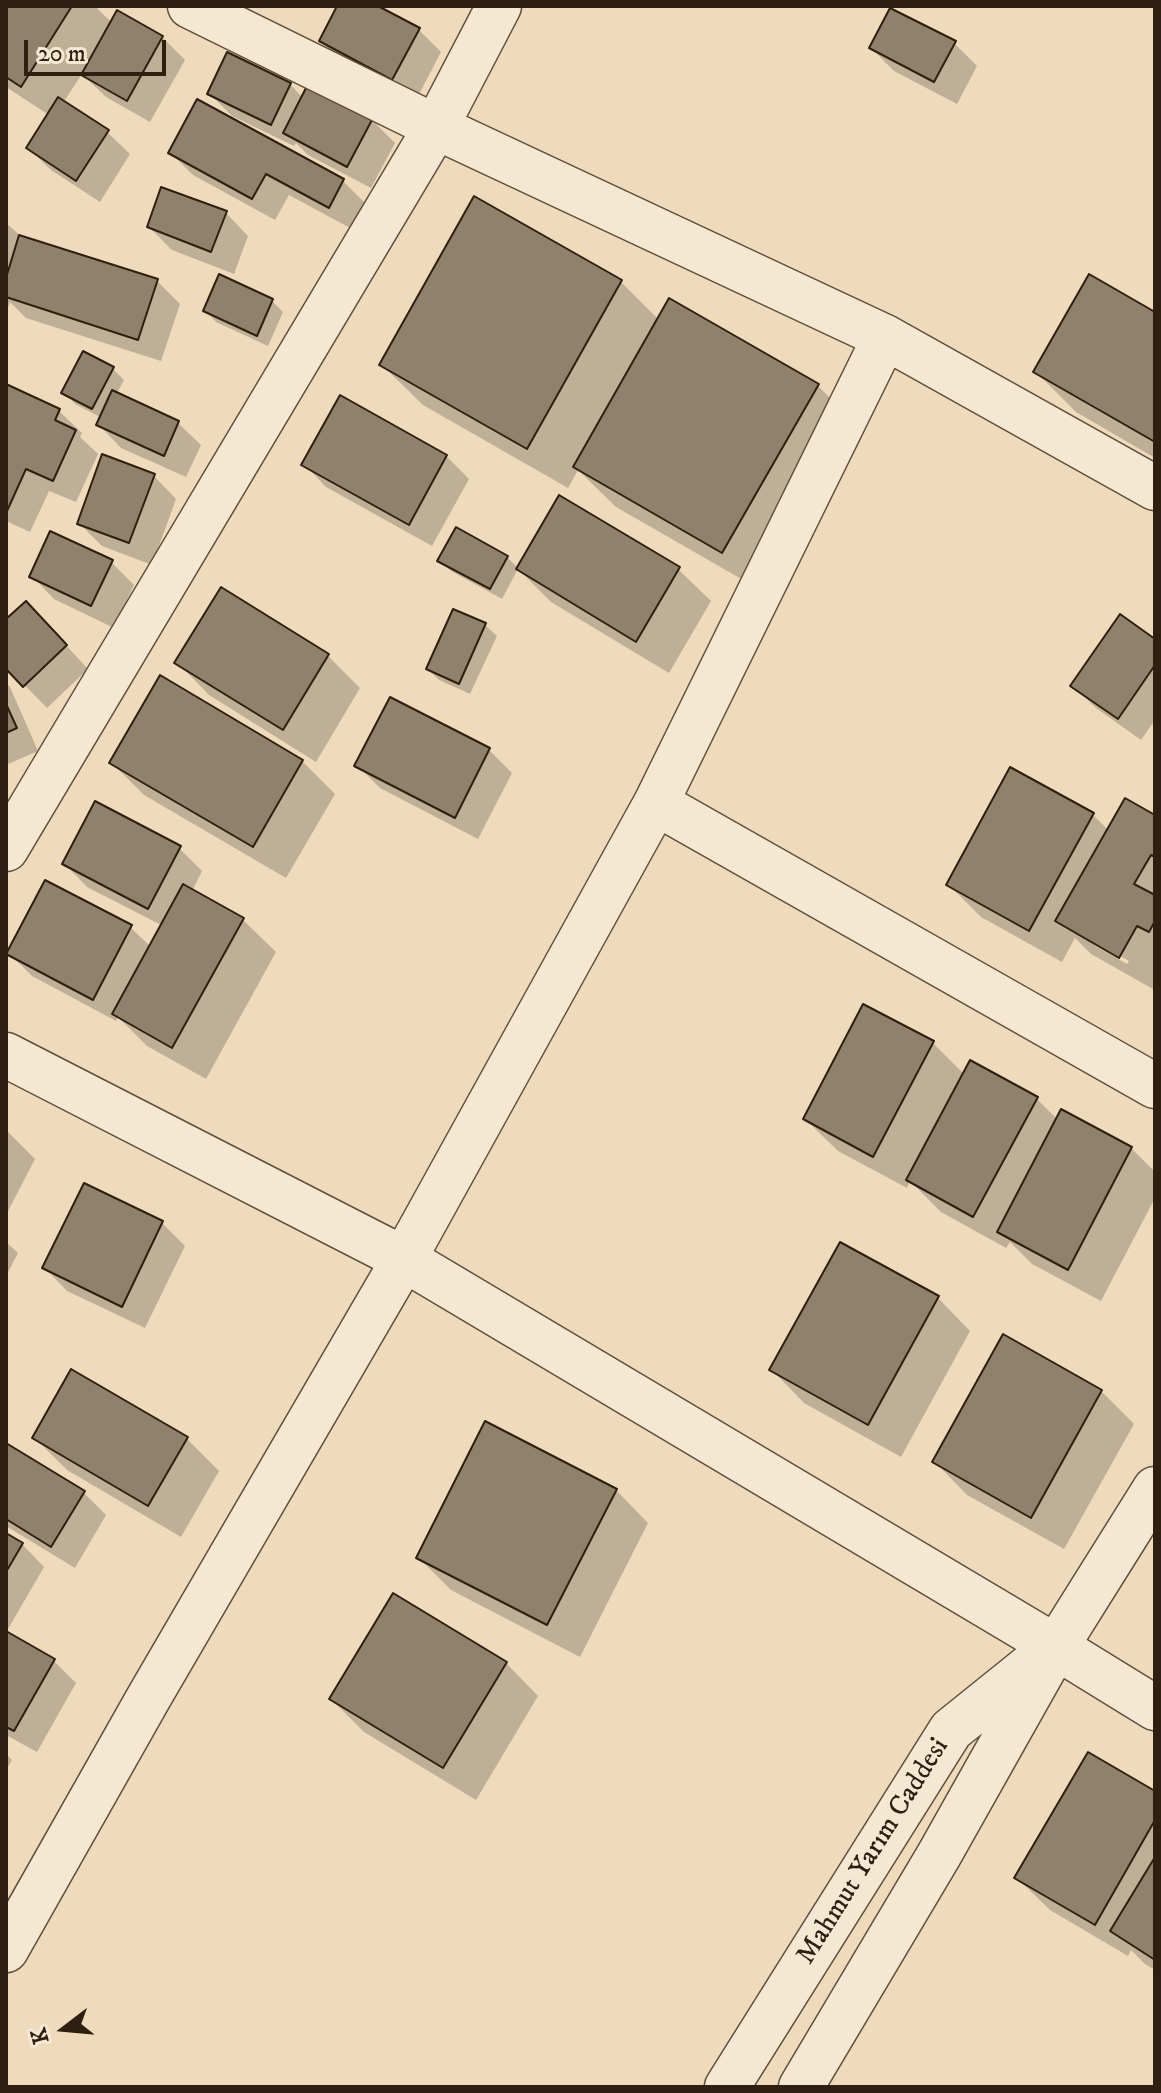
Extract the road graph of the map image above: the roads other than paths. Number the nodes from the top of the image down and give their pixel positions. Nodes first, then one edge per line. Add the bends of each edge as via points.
1 (190, 6) edge
2 (499, 6) edge
3 (436, 127) junction
4 (885, 337) junction
5 (1155, 488) edge
6 (656, 803) junction
7 (6, 849) edge
8 (6, 1055) edge
9 (1155, 1086) edge
10 (404, 1259) junction
11 (1155, 1489) edge
12 (1056, 1647) junction
13 (1155, 1708) edge
14 (6, 1950) edge
15 (727, 2087) edge
16 (801, 2087) edge

1 - 3 street
2 - 3 street
3 - 4 street
3 - 7 street
4 - 5 street
4 - 6 street
6 - 9 street
6 - 10 street
8 - 10 street
10 - 12 street
10 - 14 street
11 - 12 street, Mahmut Yarım Caddesi
12 - 13 street
12 - 15 street, Mahmut Yarım Caddesi via 951,1730
12 - 16 street, Mahmut Yarım Caddesi

